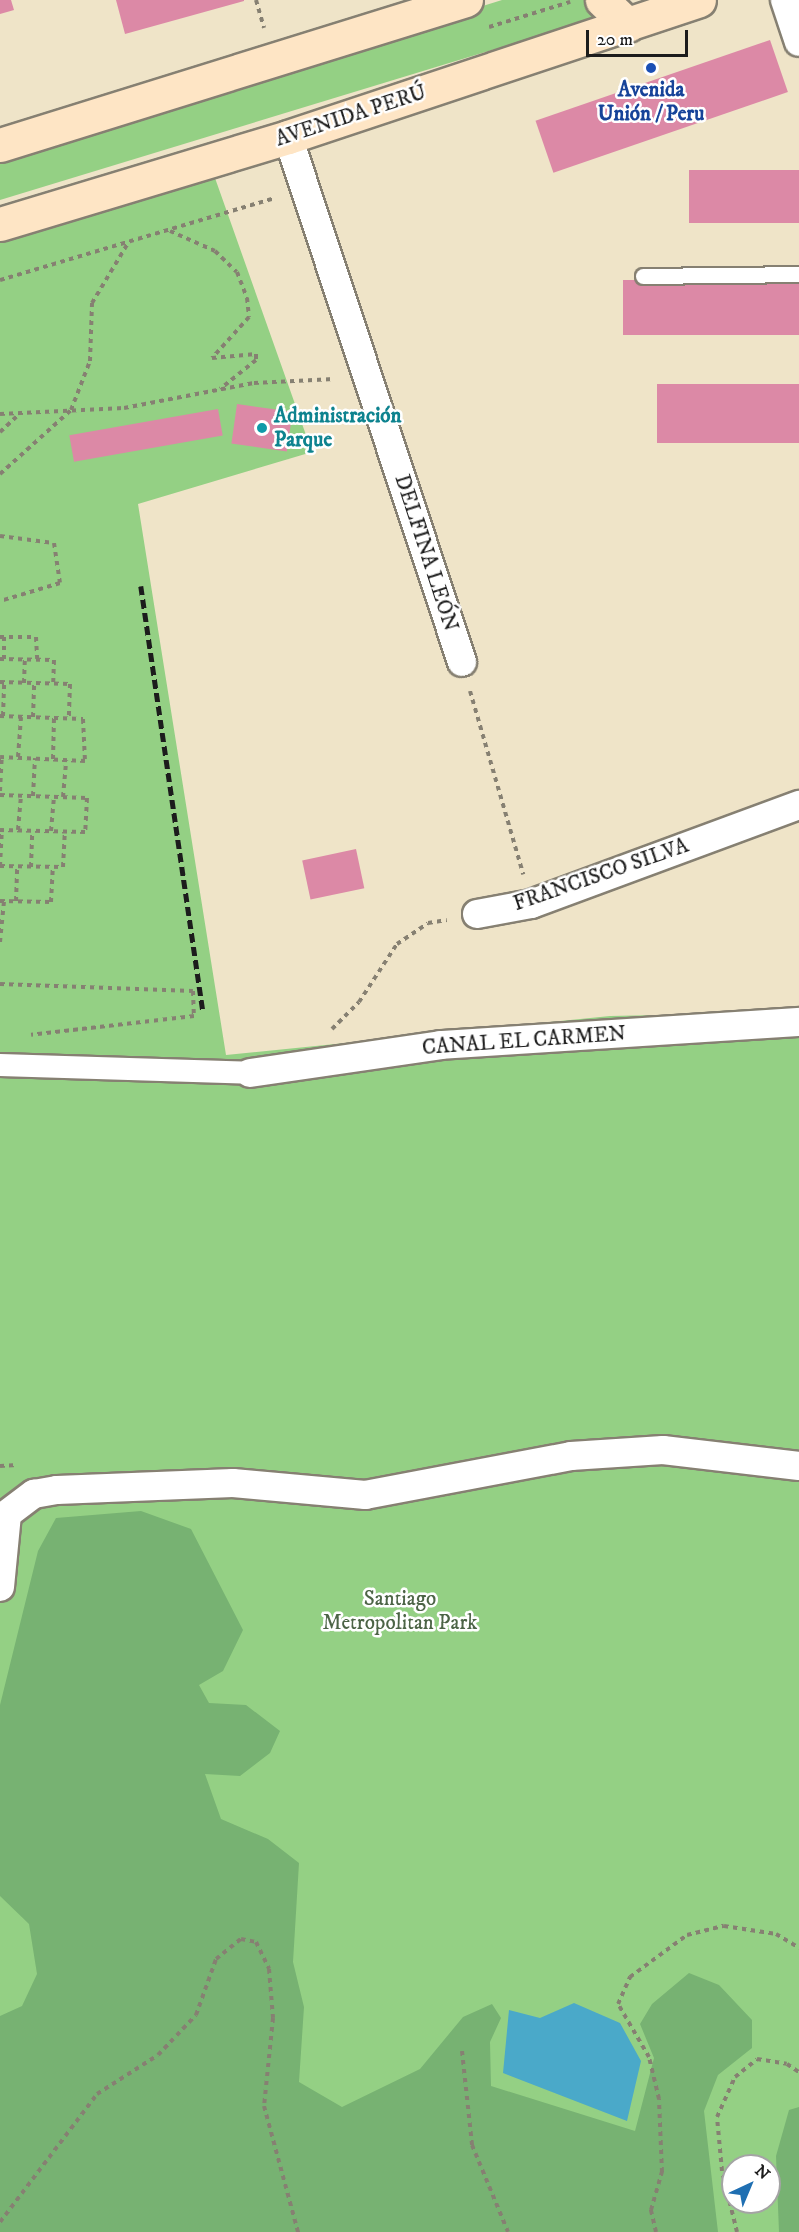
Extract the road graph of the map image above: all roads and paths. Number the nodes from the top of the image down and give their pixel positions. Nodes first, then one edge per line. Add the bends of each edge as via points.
1 (466, 0) edge
2 (602, 0) edge
3 (699, 0) edge
4 (785, 0) edge
5 (628, 26) junction
6 (799, 42) edge
7 (288, 137) junction
8 (0, 145) edge
9 (305, 188) junction
10 (0, 224) edge
11 (169, 231) junction
12 (128, 243) junction
13 (799, 274) edge
14 (643, 276) dead end
15 (0, 280) edge
16 (368, 378) junction
17 (218, 390) junction
18 (71, 410) junction
19 (20, 412) junction
20 (0, 414) edge
21 (0, 432) edge
22 (0, 474) edge
23 (0, 536) edge
24 (0, 601) edge
25 (2, 637) edge
26 (2, 659) edge
27 (25, 659) junction
28 (37, 659) junction
29 (462, 662) joint
30 (2, 683) edge
31 (24, 683) junction
32 (34, 683) junction
33 (53, 684) junction
34 (2, 716) edge
35 (21, 717) junction
36 (33, 717) junction
37 (54, 718) junction
38 (69, 718) junction
39 (1, 757) edge
40 (18, 757) junction
41 (35, 758) junction
42 (53, 759) junction
43 (66, 760) junction
44 (0, 793) edge
45 (21, 795) junction
46 (33, 796) junction
47 (54, 796) junction
48 (63, 797) junction
49 (799, 805) edge
50 (1, 830) edge
51 (18, 830) junction
52 (32, 831) junction
53 (51, 831) junction
54 (65, 832) junction
55 (0, 866) edge
56 (17, 867) junction
57 (31, 867) junction
58 (53, 867) junction
59 (2, 901) edge
60 (16, 902) junction
61 (531, 904) junction
62 (477, 914) joint
63 (0, 942) edge
64 (0, 984) edge
65 (799, 1022) edge
66 (322, 1036) dead end
67 (17, 1037) dead end
68 (0, 1065) edge
69 (250, 1072) joint
70 (799, 1466) edge
71 (0, 1587) edge
72 (799, 1948) edge
73 (462, 2051) dead end
74 (799, 2072) edge
75 (0, 2222) edge
76 (298, 2232) edge
77 (508, 2232) edge
78 (656, 2232) edge
79 (737, 2232) edge

1 - 8 main road
2 - 5 main road
3 - 5 main road, AVENIDA PERÚ
4 - 6 street
5 - 7 main road, AVENIDA PERÚ
7 - 9 street, DELFINA LEÓN
7 - 10 main road, AVENIDA PERÚ
9 - 11 path
9 - 16 street, DELFINA LEÓN
11 - 12 path
11 - 17 path via 215,251 237,272 247,298 249,317 212,358 256,354 256,360
12 - 15 path
12 - 18 path via 92,303 90,361
13 - 14 lane
16 - 17 path via 254,383
16 - 29 street, DELFINA LEÓN
17 - 18 path via 124,408
18 - 19 path
18 - 22 path
19 - 20 path
19 - 21 path
23 - 24 path via 54,543 60,583
25 - 26 path
25 - 28 path via 36,638
26 - 27 path
27 - 28 path
27 - 31 path
28 - 33 path via 54,660
29 - 61 path
30 - 31 path
30 - 34 path
31 - 32 path
32 - 33 path
32 - 36 path
33 - 38 path via 69,684
34 - 35 path
35 - 36 path
35 - 40 path
36 - 37 path
37 - 38 path
37 - 42 path
38 - 43 path via 83,719 85,761
39 - 40 path
39 - 44 path
40 - 41 path
41 - 42 path
41 - 46 path
42 - 43 path
43 - 48 path
44 - 45 path
45 - 46 path
45 - 51 path
46 - 47 path
47 - 48 path
47 - 53 path
48 - 54 path via 87,798 85,832
49 - 61 street, FRANCISCO SILVA
50 - 51 path
50 - 55 path
51 - 52 path
52 - 53 path
52 - 57 path
53 - 54 path
54 - 58 path via 63,867
55 - 56 path
56 - 57 path
56 - 60 path
57 - 58 path
58 - 60 path via 51,902
59 - 60 path
59 - 63 path
61 - 62 street, FRANCISCO SILVA
62 - 66 path via 428,923 397,945 359,1002
64 - 67 path via 193,991 194,1016
65 - 69 street, CANAL EL CARMEN via 441,1045
68 - 69 street
70 - 71 street via 663,1450 571,1456 364,1495 233,1483 57,1490 34,1494 7,1514
72 - 78 path via 776,1934 724,1926 687,1935 630,1977 618,2004 649,2057 659,2099 662,2172 651,2210
73 - 77 path via 472,2145
74 - 79 path via 787,2064 757,2059 735,2077 717,2117 722,2171
75 - 76 path via 97,2094 158,2055 196,2015 216,1959 241,1939 256,1942 269,1969 273,2018 264,2106

